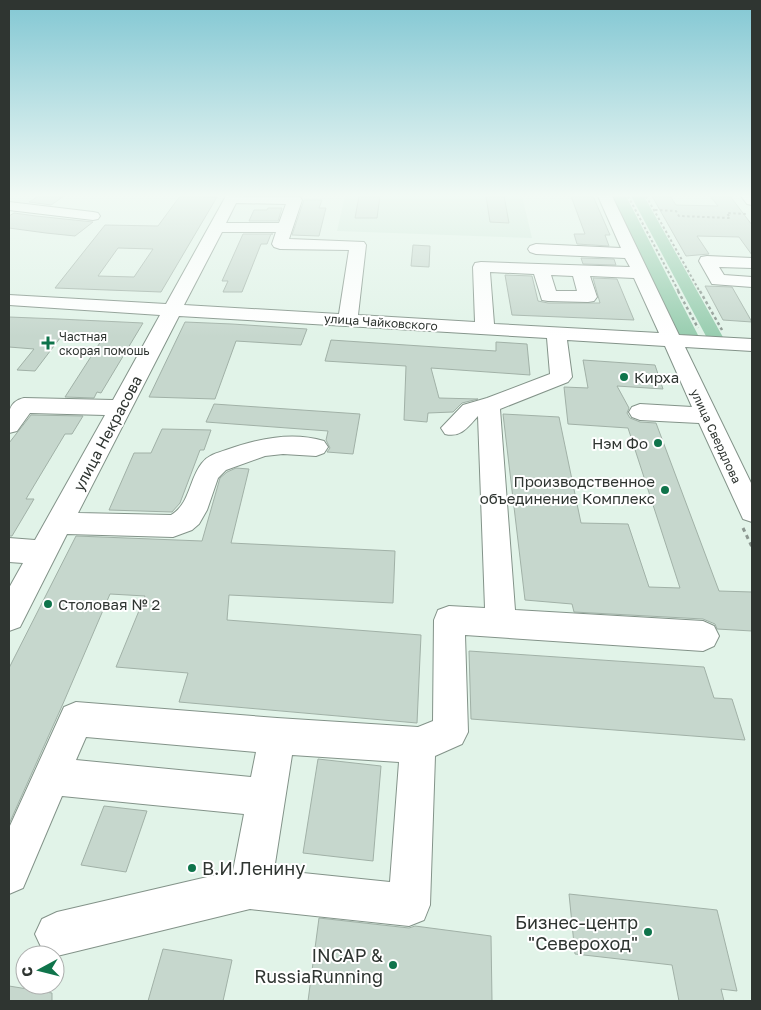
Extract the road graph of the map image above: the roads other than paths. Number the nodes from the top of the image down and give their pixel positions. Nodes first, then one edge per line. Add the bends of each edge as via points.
1 (208, 243) edge
2 (280, 243) edge
3 (627, 243) edge
4 (536, 249) dead end
5 (632, 253) junction
6 (752, 263) edge
7 (541, 270) junction
8 (580, 271) junction
9 (641, 273) junction
10 (752, 282) edge
11 (9, 300) edge
12 (173, 309) junction
13 (348, 320) junction
14 (485, 329) junction
15 (556, 333) junction
16 (672, 340) junction
17 (752, 345) edge
18 (489, 405) junction
19 (121, 408) junction
20 (640, 412) dead end
21 (707, 416) junction
22 (9, 426) edge
23 (453, 428) dead end
24 (316, 447) dead end
25 (752, 512) edge
26 (59, 524) junction
27 (9, 550) edge
28 (43, 553) junction
29 (9, 617) edge
30 (501, 624) junction
31 (703, 636) dead end
32 (277, 736) junction
33 (418, 746) junction
34 (51, 776) junction
35 (266, 797) junction
36 (9, 874) edge
37 (250, 888) junction
38 (57, 934) dead end

1 - 12 street, улица Некрасова
2 - 13 street via 358,245
3 - 5 street, улица Свердлова
4 - 5 street
5 - 9 street, улица Свердлова
6 - 10 street via 706,261 718,280
7 - 8 street
7 - 8 street via 548,296 588,298
7 - 14 street via 481,268
8 - 9 street
9 - 16 street, улица Свердлова
11 - 12 street, улица Чайковского
12 - 13 street, улица Чайковского
12 - 19 street, улица Некрасова
13 - 14 street, улица Чайковского
14 - 15 street, улица Чайковского
15 - 16 street, улица Чайковского
15 - 18 street via 561,377
16 - 17 street, улица Чайковского
16 - 21 street, улица Свердлова
18 - 23 street via 471,410
18 - 30 street
19 - 22 street via 24,405
19 - 26 street, улица Некрасова
20 - 21 street
21 - 25 street, улица Свердлова
24 - 26 street via 267,445 219,462 208,472 191,517 174,526
26 - 28 street, улица Некрасова
27 - 28 street
28 - 29 street, улица Некрасова
30 - 31 street
30 - 33 street via 449,620 450,732
32 - 33 street
32 - 34 street via 76,719
32 - 35 street
33 - 37 street via 409,905
34 - 35 street
34 - 36 street
35 - 37 street
37 - 38 lane

